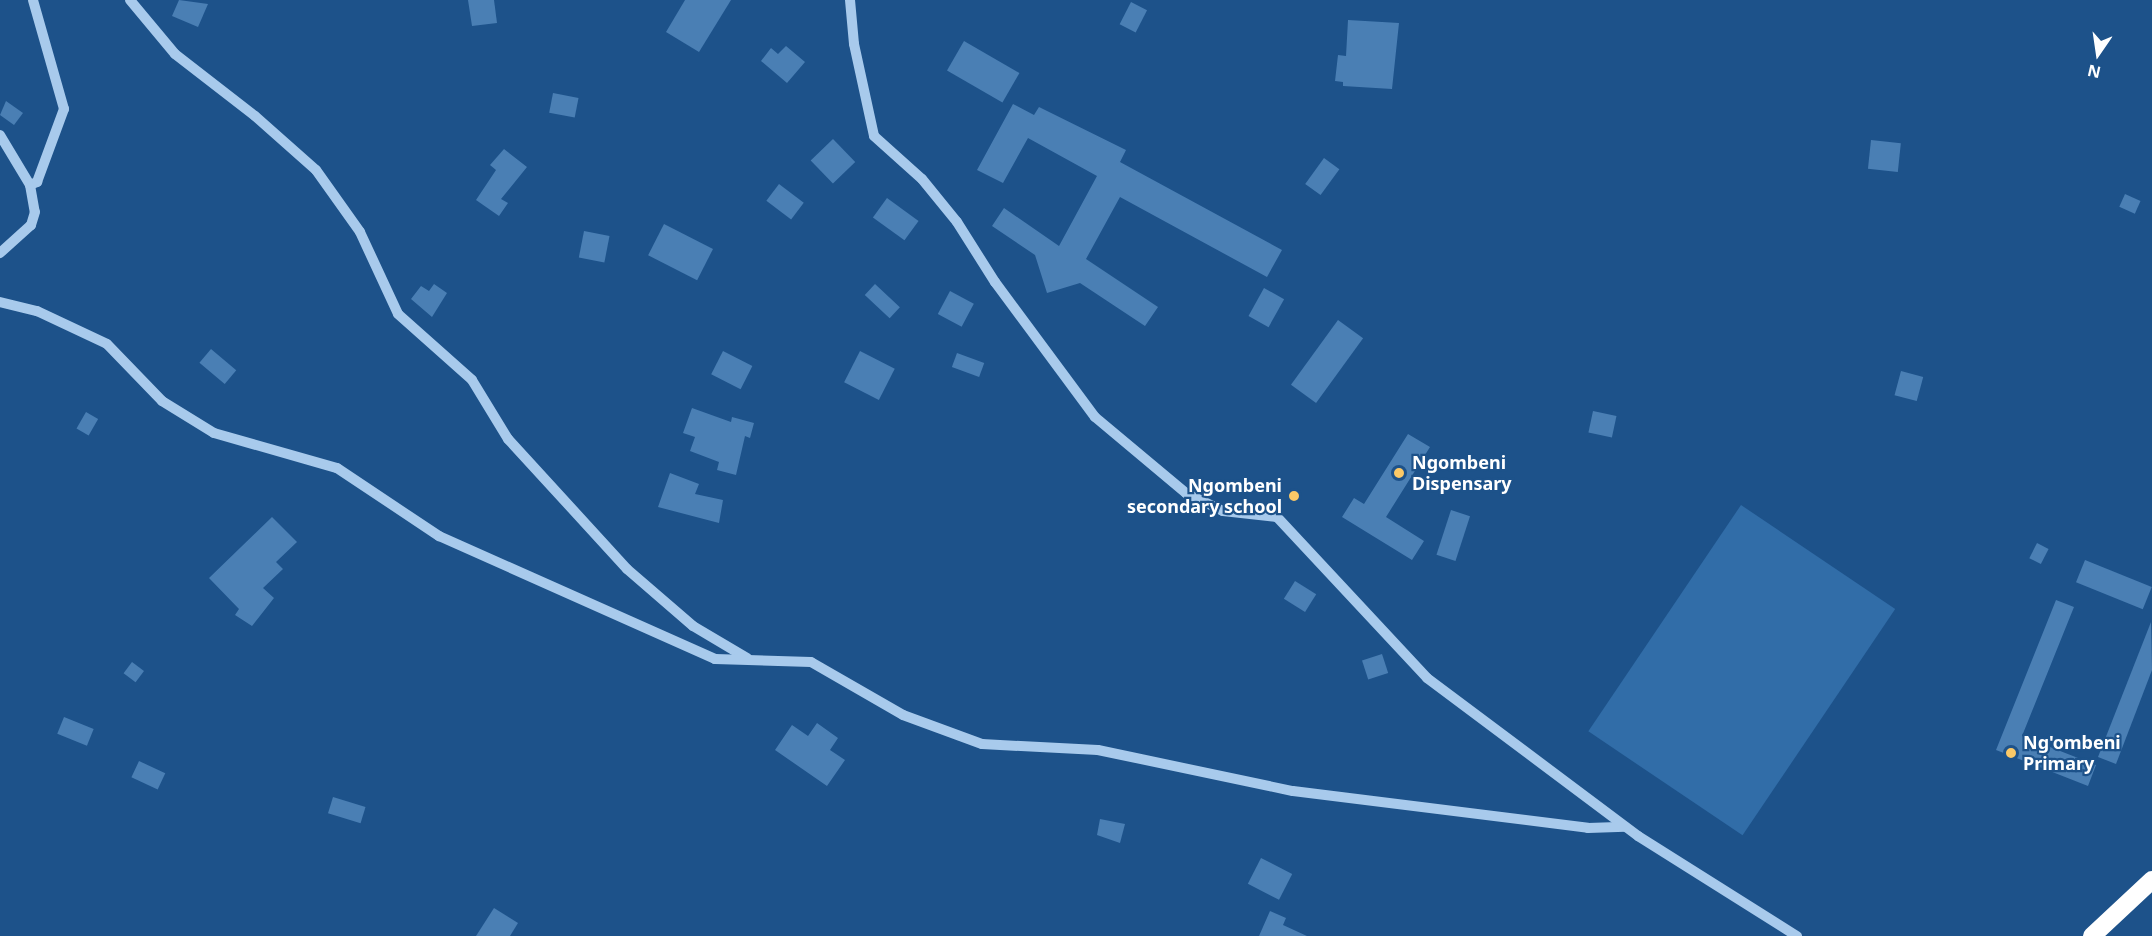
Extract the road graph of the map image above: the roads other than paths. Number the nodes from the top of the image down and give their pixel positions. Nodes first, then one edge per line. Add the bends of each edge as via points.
1 (33, 0) edge
2 (130, 0) edge
3 (850, 0) edge
4 (0, 135) edge
5 (30, 185) junction
6 (0, 254) edge
7 (0, 302) edge
8 (750, 660) junction
9 (1625, 827) junction
10 (2152, 880) edge
11 (1797, 936) edge
12 (2092, 936) edge

1 - 5 street via 63,110 37,182
2 - 8 street via 175,54 316,170 360,232 398,314 472,380 508,439 627,569 693,626
3 - 9 street via 854,45 874,136 922,179 957,222 995,282 1095,417 1186,492 1223,511 1277,517 1426,678
4 - 5 street
5 - 6 street via 35,212 31,225
7 - 8 street via 37,311 107,344 162,401 214,433 337,468 439,536 715,659
8 - 9 street via 811,662 903,715 982,744 1098,750 1293,790 1588,828
9 - 11 street
10 - 12 highway

